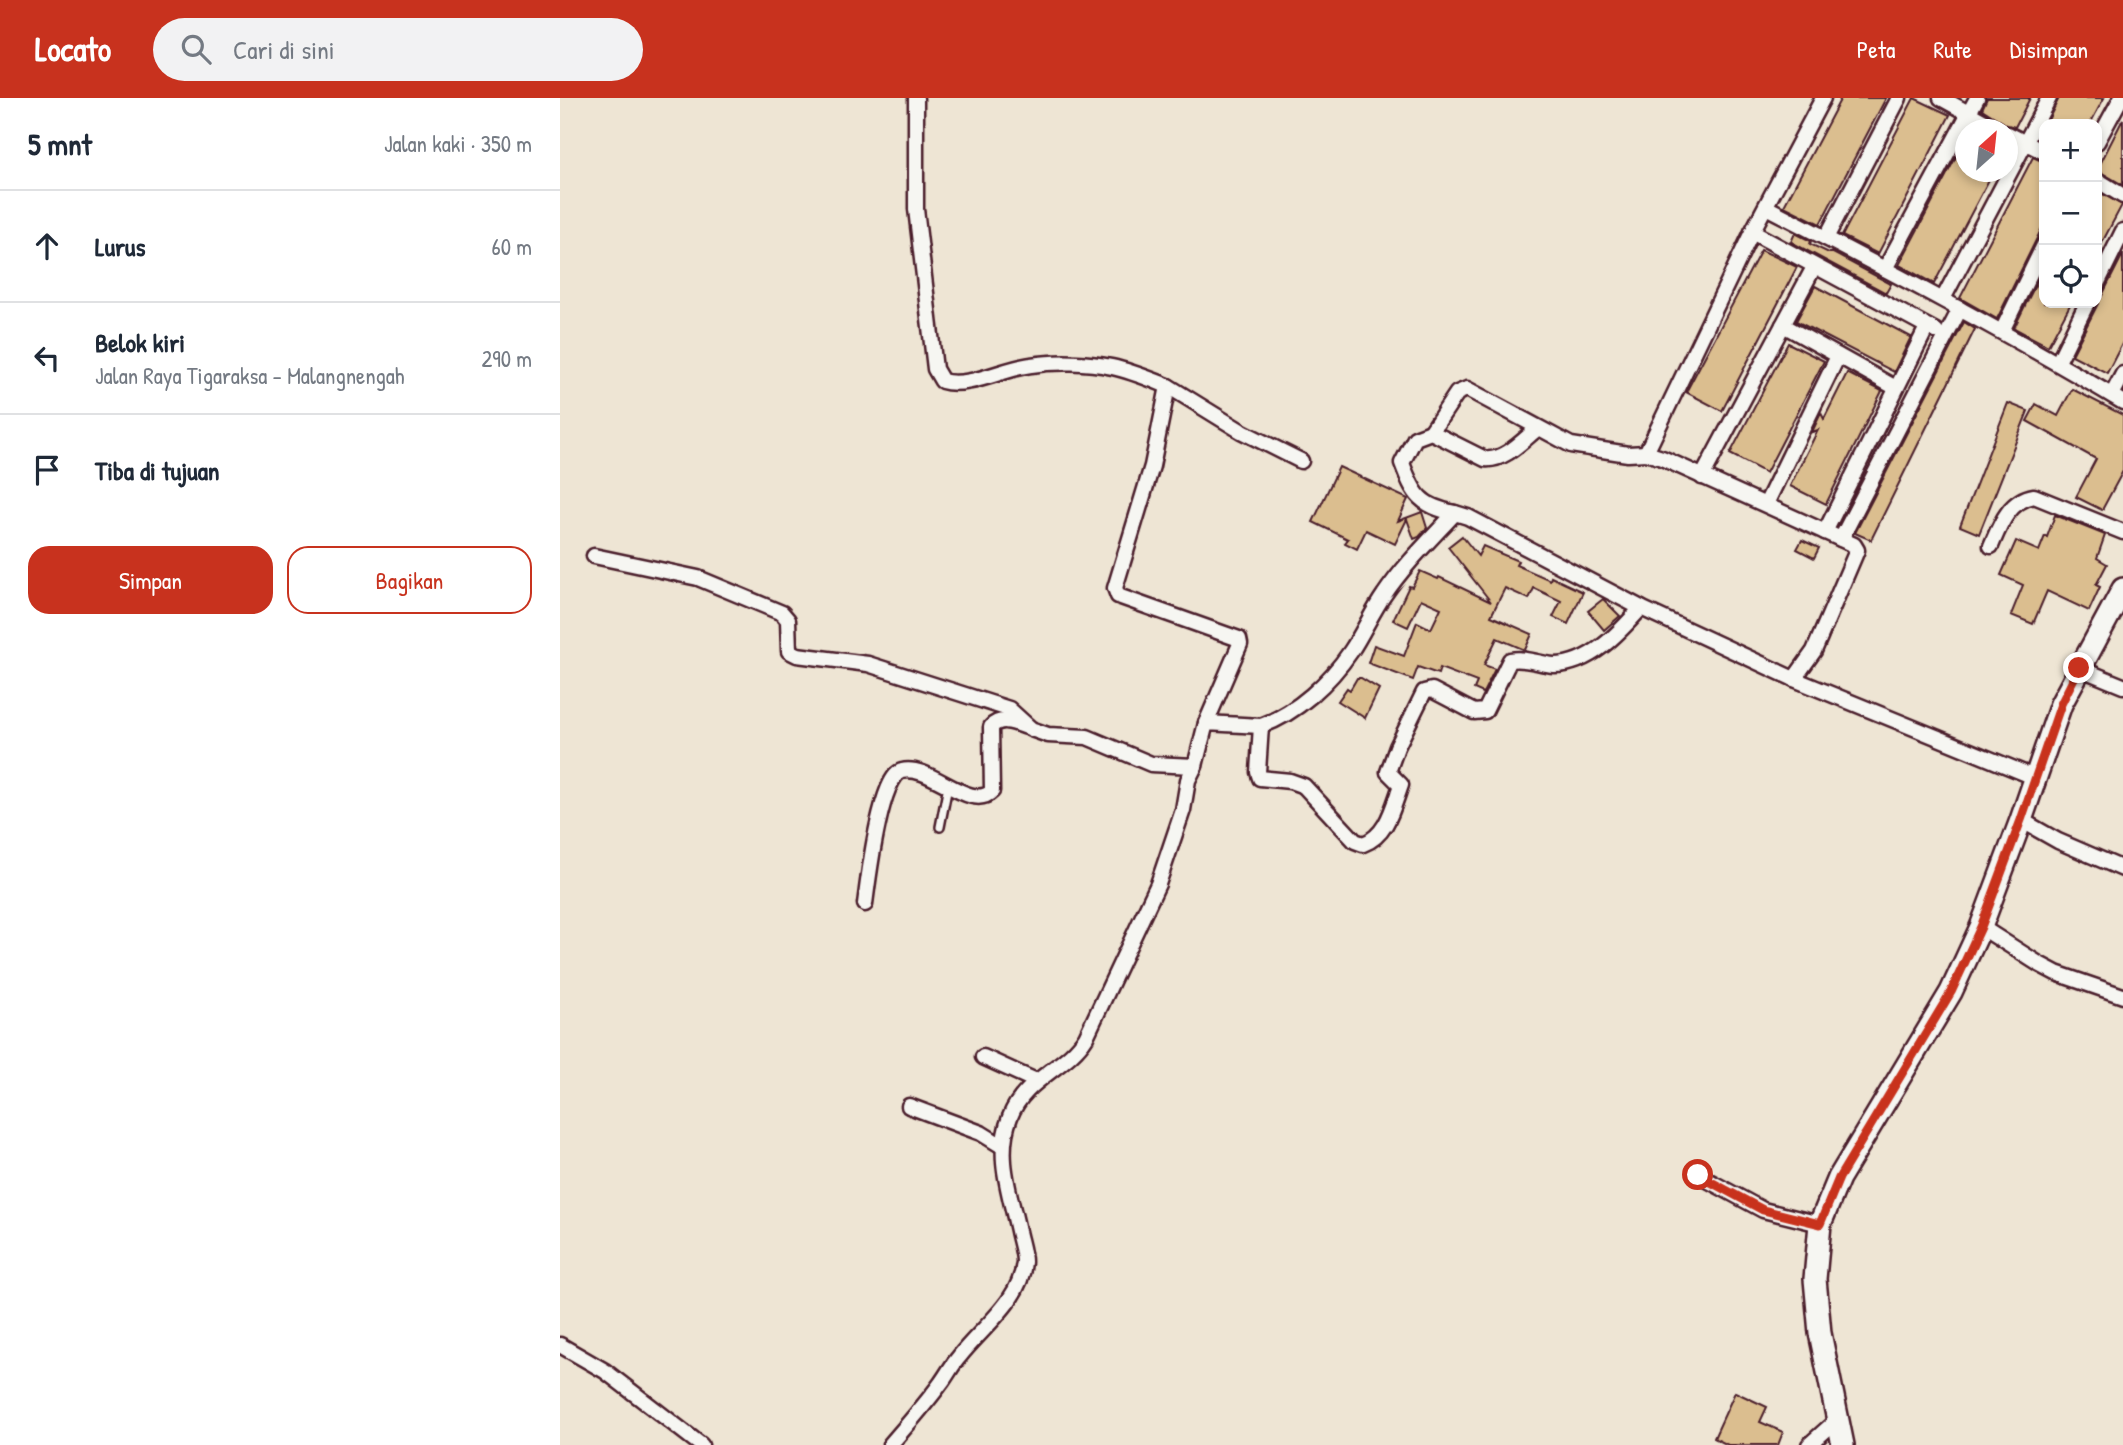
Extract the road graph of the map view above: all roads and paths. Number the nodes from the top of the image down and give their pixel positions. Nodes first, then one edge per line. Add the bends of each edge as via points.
1 (916, 98) edge
2 (1823, 98) edge
3 (1899, 98) edge
4 (1941, 98) edge
5 (1976, 98) edge
6 (2049, 98) edge
7 (2121, 98) edge
8 (1968, 114) junction
9 (1978, 119) edge
10 (2102, 133) edge
11 (2018, 139) edge
12 (2026, 143) junction
13 (2039, 150) edge
14 (2100, 182) edge
15 (2123, 196) edge
16 (1766, 207) junction
17 (2123, 231) edge
18 (1752, 232) junction
19 (1826, 238) junction
20 (2039, 255) edge
21 (1814, 267) junction
22 (1885, 269) junction
23 (2102, 274) edge
24 (1943, 299) junction
25 (2085, 308) edge
26 (1960, 309) junction
27 (1783, 325) junction
28 (1927, 327) junction
29 (2001, 331) junction
30 (1945, 336) junction
31 (1838, 356) junction
32 (2058, 362) junction
33 (2123, 374) edge
34 (1168, 386) junction
35 (1896, 388) junction
36 (2117, 398) edge
37 (1538, 428) junction
38 (1431, 432) junction
39 (1646, 453) junction
40 (1301, 461) dead end
41 (1702, 477) junction
42 (1766, 504) junction
43 (1455, 513) junction
44 (1825, 532) junction
45 (2123, 532) edge
46 (1841, 539) junction
47 (1991, 546) dead end
48 (594, 556) dead end
49 (2123, 589) edge
50 (1641, 608) junction
51 (2079, 668) junction
52 (1794, 679) junction
53 (2123, 687) edge
54 (1206, 723) junction
55 (1261, 726) junction
56 (1031, 729) junction
57 (1195, 766) junction
58 (2034, 777) junction
59 (948, 786) junction
60 (2021, 820) junction
61 (940, 827) dead end
62 (2123, 869) edge
63 (865, 904) dead end
64 (1981, 927) junction
65 (2123, 996) edge
66 (983, 1056) dead end
67 (1036, 1081) junction
68 (909, 1106) dead end
69 (1002, 1146) junction
70 (1698, 1175) dead end
71 (1820, 1224) junction
72 (560, 1345) edge
73 (1838, 1419) junction
74 (701, 1445) edge
75 (890, 1445) edge
76 (1809, 1445) edge
77 (1843, 1445) edge

1 - 34 street via 916,209 935,369 942,381 951,384 1028,365 1058,363 1112,367
2 - 16 street
3 - 19 street
4 - 8 street
5 - 8 street
6 - 12 street
7 - 10 street
8 - 9 street
8 - 22 street
11 - 12 street
12 - 13 street
12 - 24 street
14 - 15 street
16 - 18 street
16 - 19 street
17 - 23 street
18 - 21 street
18 - 39 street
19 - 22 street
20 - 29 street
21 - 27 street
21 - 28 street
22 - 24 street
24 - 26 street
25 - 32 street
26 - 29 street
26 - 30 street
27 - 31 street
27 - 41 street
28 - 30 street
28 - 35 street
29 - 32 street
30 - 46 street
31 - 35 street
31 - 42 street
32 - 36 street
33 - 36 street
34 - 40 street
34 - 54 street via 1152,466 1115,593 1239,639
35 - 44 street
37 - 38 street via 1494,460
37 - 38 street via 1467,389 1457,393
37 - 39 street via 1571,445
38 - 43 street via 1415,438 1402,463 1418,496 1430,507
39 - 41 street
41 - 42 street
42 - 44 street
43 - 50 street
43 - 55 street via 1384,594 1329,680
44 - 46 street
45 - 47 street via 2034,496 2013,506
46 - 52 street via 1857,550 1814,651
48 - 56 street via 698,578 786,616 787,646 793,653 868,663 1009,709
49 - 51 main road
50 - 52 street
50 - 55 street via 1620,632 1573,661 1554,665 1510,660 1481,713 1432,690 1424,692 1388,772 1401,785 1385,826 1378,837 1363,844 1355,842 1304,786 1260,778
51 - 53 street
51 - 58 main road
52 - 58 street
54 - 55 street
54 - 57 street
56 - 57 street via 1048,735 1087,737 1151,764
56 - 59 street via 1002,721 991,727 992,791 988,795 972,797
57 - 67 street via 1154,893 1086,1037
58 - 60 main road
59 - 61 lane
59 - 63 street via 913,771 895,775 876,834
60 - 62 street
60 - 64 main road
64 - 65 street via 2048,969
64 - 71 main road via 1951,992 1839,1178
66 - 67 street
67 - 69 street via 1010,1115
68 - 69 street via 981,1133
69 - 75 street via 1024,1260 1021,1278 1013,1295
70 - 71 street via 1763,1210
71 - 73 main road via 1815,1279
72 - 74 street via 605,1371
73 - 76 street
73 - 77 main road

